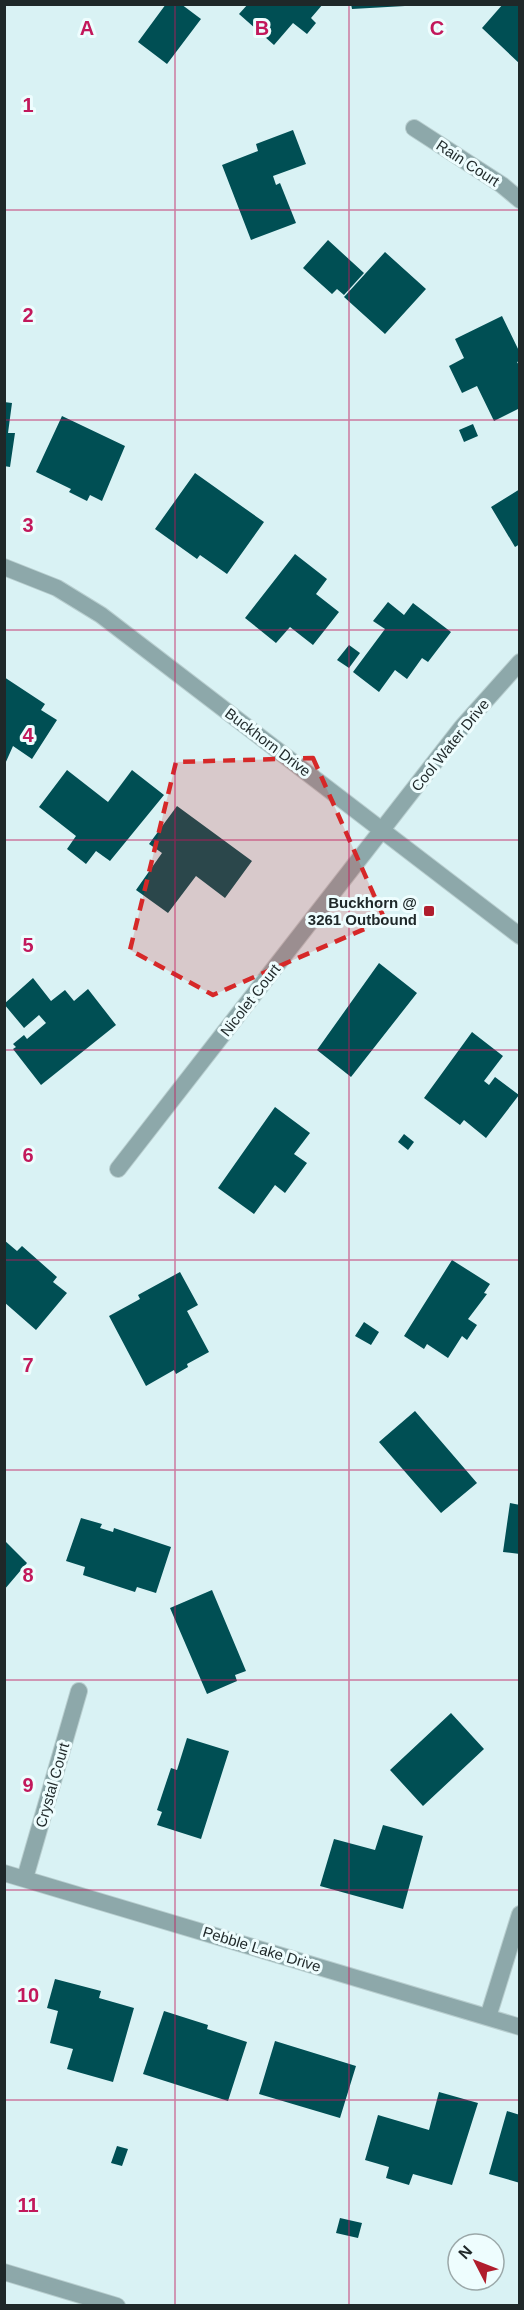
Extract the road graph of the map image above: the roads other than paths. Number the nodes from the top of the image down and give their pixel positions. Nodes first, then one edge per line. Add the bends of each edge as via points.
1 (414, 128) dead end
2 (519, 200) edge
3 (4, 567) edge
4 (519, 662) edge
5 (383, 830) junction
6 (519, 936) edge
7 (118, 1169) dead end
8 (79, 1691) dead end
9 (4, 1873) edge
10 (25, 1878) junction
11 (519, 1914) edge
12 (488, 2017) junction
13 (519, 2026) edge
14 (4, 2272) edge
15 (117, 2306) edge

1 - 2 street, Rain Court
3 - 5 street, Buckhorn Drive via 57,588 101,615
4 - 5 street, Cool Water Drive via 462,727
5 - 6 street, Buckhorn Drive
5 - 7 street, Nicolet Court
8 - 10 street, Crystal Court
9 - 10 street, Pebble Lake Drive
10 - 12 street, Pebble Lake Drive
11 - 12 street
12 - 13 street, Pebble Lake Drive
14 - 15 street

